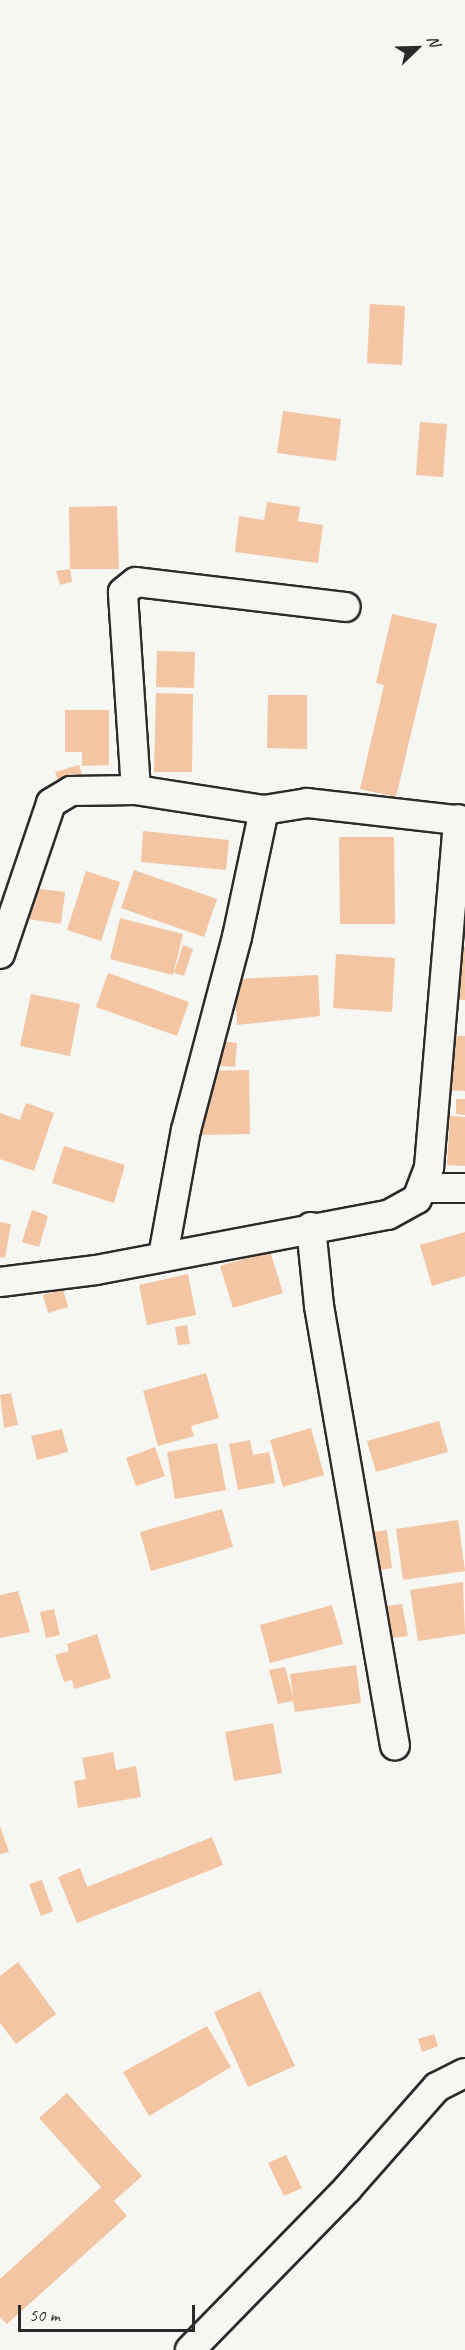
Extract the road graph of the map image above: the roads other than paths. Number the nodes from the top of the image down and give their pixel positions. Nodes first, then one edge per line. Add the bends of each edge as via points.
1 (346, 607) dead end
2 (136, 790) junction
3 (264, 810) junction
4 (462, 820) edge
5 (0, 954) edge
6 (423, 1188) junction
7 (465, 1188) edge
8 (312, 1227) junction
9 (164, 1256) junction
10 (0, 1282) edge
11 (395, 1745) dead end
12 (465, 2073) edge
13 (190, 2350) edge

1 - 2 street via 136,582 123,592
2 - 3 street
2 - 5 street via 71,791 51,803
3 - 4 street via 307,803
3 - 9 street via 237,937 186,1130
4 - 6 street via 429,1167
6 - 7 street
6 - 8 street via 417,1199 388,1215
8 - 9 street
8 - 11 street via 319,1306
9 - 10 street
12 - 13 street via 437,2087 347,2189

